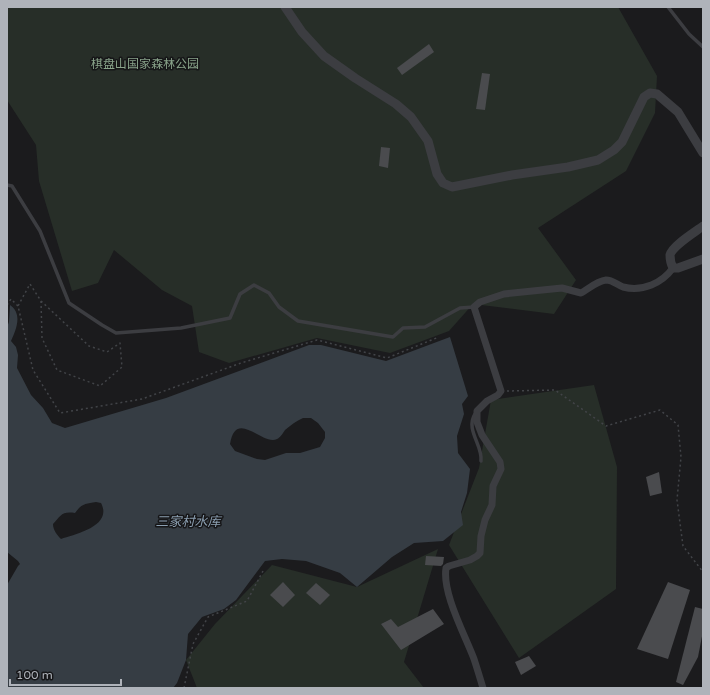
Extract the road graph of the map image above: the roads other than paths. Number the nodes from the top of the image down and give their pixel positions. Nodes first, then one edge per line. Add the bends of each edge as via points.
1 (285, 7) edge
2 (668, 7) edge
3 (703, 47) edge
4 (703, 154) edge
5 (7, 185) edge
6 (703, 226) edge
7 (703, 259) edge
8 (673, 268) junction
9 (474, 307) junction
10 (477, 411) junction
11 (481, 461) dead end
12 (483, 688) edge

1 - 4 street via 302,32 324,56 396,104 411,117 428,141 437,174 443,183 452,187 598,160 622,142 644,97 650,94 657,94 678,112
2 - 3 lane
5 - 9 lane via 12,186 40,231 69,303 116,333 181,328 230,318 240,294 254,285 269,293 279,307 298,320 393,337 403,328 425,327 460,308
6 - 8 street via 674,248 670,255
7 - 8 street
8 - 9 street via 657,284 640,288 623,287 605,280 581,293 562,288 504,294 480,302
9 - 10 street via 501,391
10 - 11 lane via 471,424
10 - 12 street via 482,435 500,462 501,469 493,486 492,505 481,536 480,553 470,560 449,566 445,574 454,609

